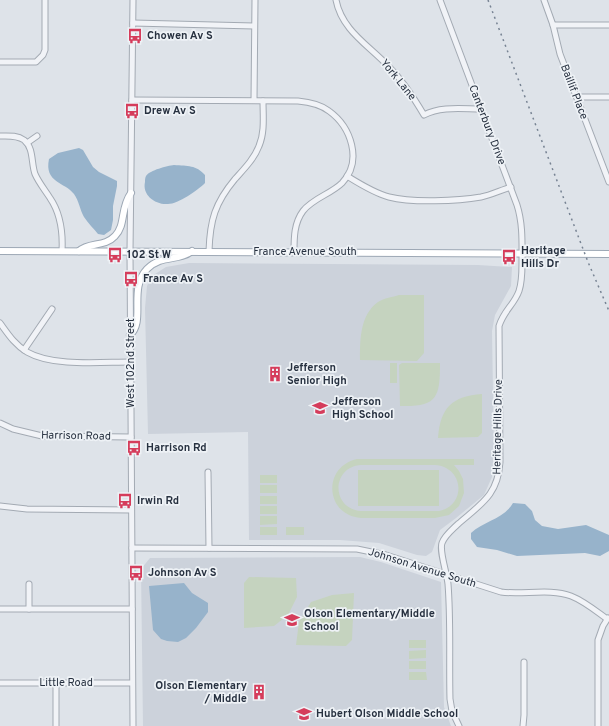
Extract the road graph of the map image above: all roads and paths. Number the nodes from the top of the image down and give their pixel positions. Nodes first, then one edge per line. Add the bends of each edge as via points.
1 (45, 0) edge
2 (133, 0) edge
3 (255, 0) edge
4 (336, 0) edge
5 (440, 0) edge
6 (544, 0) edge
7 (132, 24) junction
8 (553, 25) junction
9 (609, 25) edge
10 (254, 26) junction
11 (0, 62) edge
12 (576, 97) junction
13 (609, 97) edge
14 (132, 100) junction
15 (254, 100) junction
16 (263, 101) junction
17 (481, 109) junction
18 (0, 136) edge
19 (37, 136) dead end
20 (27, 144) junction
21 (606, 169) edge
22 (347, 176) junction
23 (609, 182) edge
24 (511, 187) junction
25 (131, 193) junction
26 (0, 251) edge
27 (62, 251) junction
28 (79, 251) junction
29 (130, 252) junction
30 (192, 252) junction
31 (209, 252) junction
32 (294, 252) junction
33 (522, 252) junction
34 (609, 254) edge
35 (52, 309) dead end
36 (0, 323) edge
37 (130, 335) junction
38 (24, 350) junction
39 (131, 362) junction
40 (0, 423) edge
41 (131, 437) junction
42 (208, 472) dead end
43 (0, 506) edge
44 (131, 510) junction
45 (132, 548) junction
46 (209, 548) junction
47 (447, 575) junction
48 (29, 584) dead end
49 (0, 609) edge
50 (29, 609) junction
51 (132, 609) junction
52 (608, 618) edge
53 (524, 662) dead end
54 (0, 683) edge
55 (56, 683) junction
56 (132, 683) junction
57 (56, 726) edge
58 (132, 726) edge
59 (459, 726) edge
60 (523, 726) edge
61 (598, 726) edge

1 - 11 street via 43,55 36,62
2 - 7 street, West 102nd Street
3 - 10 street
4 - 17 street, York Lane via 347,26 390,68 424,115 445,109
5 - 17 street, Canterbury Drive
6 - 8 street, Baillif Place
7 - 10 street
7 - 14 street, West 102nd Street
8 - 9 street
8 - 12 street, Baillif Place via 560,54
10 - 15 street
12 - 13 street
12 - 21 street, Baillif Place
14 - 15 street
14 - 25 street, West 102nd Street
15 - 16 street
16 - 22 street via 308,102 328,110 337,118 349,135 352,146 353,158
16 - 31 street via 259,146 217,204 211,225
17 - 24 street, Canterbury Drive
18 - 20 street via 19,137
19 - 20 street
20 - 27 street via 35,173 59,218
21 - 23 street, Baillif Place
22 - 24 street via 388,197 410,200 466,199
22 - 32 street via 334,189 315,200 302,212 295,228
24 - 33 street, Canterbury Drive via 520,214
25 - 28 main road via 124,206 120,229 115,237
25 - 29 street, West 102nd Street
26 - 27 main road, France Avenue South
27 - 28 main road, France Avenue South
28 - 29 main road, France Avenue South
29 - 30 main road, France Avenue South
29 - 37 street, West 102nd Street
30 - 31 main road, France Avenue South
30 - 37 main road via 186,256 163,259 145,272 137,293 137,325
31 - 32 main road, France Avenue South
32 - 33 main road, France Avenue South
33 - 34 main road, France Avenue South
33 - 47 street, Heritage Hills Drive via 521,285 499,326 499,472 493,491 451,530 442,542 441,549
35 - 38 street
36 - 38 street
37 - 39 street, West 102nd Street
38 - 39 street via 49,361
39 - 41 street, West 102nd Street
40 - 41 street, Harrison Road via 42,436
41 - 44 street, West 102nd Street
42 - 46 street
43 - 44 street via 27,509
44 - 45 street, West 102nd Street
45 - 46 street, Johnson Avenue South
45 - 51 street, West 102nd Street
46 - 47 street, Johnson Avenue South via 357,549 386,555
47 - 52 street, Johnson Avenue South via 501,592 560,593 581,601
47 - 59 street, Heritage Hills Drive via 450,699
48 - 50 street
49 - 50 street
50 - 51 street
51 - 56 street, West 102nd Street
52 - 61 street via 598,640
53 - 60 street
54 - 55 street, Little Road
55 - 56 street, Little Road
55 - 57 street
56 - 58 street, West 102nd Street

